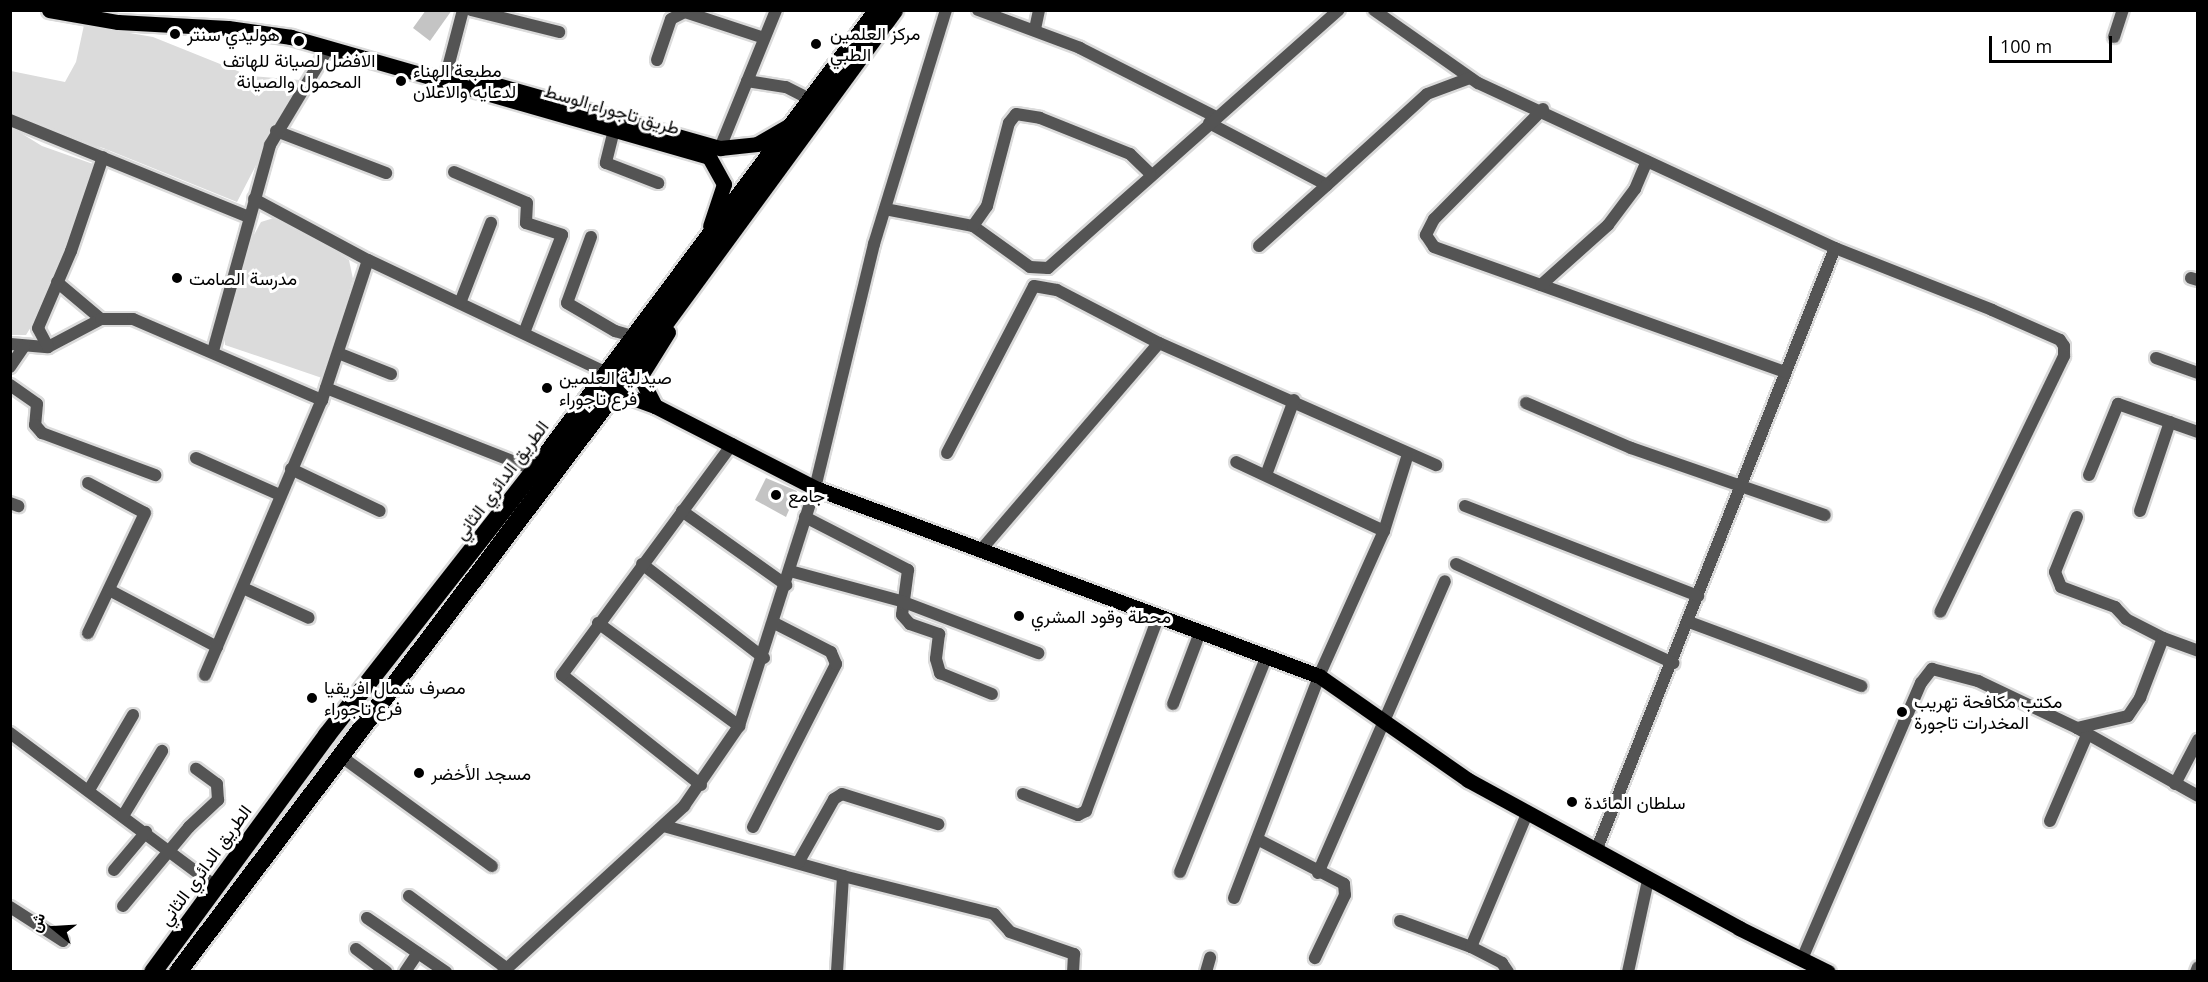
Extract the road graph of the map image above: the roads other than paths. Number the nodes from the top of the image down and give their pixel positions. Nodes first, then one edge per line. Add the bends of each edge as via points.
1 (49, 10) edge
2 (109, 10) edge
3 (463, 10) edge
4 (471, 10) edge
5 (776, 10) edge
6 (878, 10) edge
7 (894, 10) edge
8 (946, 10) edge
9 (978, 10) edge
10 (1039, 10) edge
11 (1339, 10) edge
12 (1374, 10) edge
13 (2123, 10) edge
14 (1035, 29) junction
15 (559, 32) dead end
16 (2114, 37) dead end
17 (764, 38) junction
18 (329, 47) junction
19 (368, 54) junction
20 (657, 60) dead end
21 (447, 71) junction
22 (1470, 78) junction
23 (747, 81) junction
24 (812, 100) junction
25 (1543, 109) junction
26 (797, 119) junction
27 (10, 120) edge
28 (1213, 120) junction
29 (614, 130) junction
30 (276, 131) junction
31 (720, 148) junction
32 (103, 157) junction
33 (1647, 161) junction
34 (454, 172) dead end
35 (386, 173) dead end
36 (1150, 173) junction
37 (658, 183) dead end
38 (1327, 185) junction
39 (254, 199) junction
40 (885, 209) junction
41 (249, 217) junction
42 (491, 223) dead end
43 (973, 226) junction
44 (591, 237) dead end
45 (1259, 246) dead end
46 (1834, 248) junction
47 (697, 254) junction
48 (368, 260) junction
49 (57, 282) junction
50 (1540, 285) junction
51 (460, 303) junction
52 (677, 306) junction
53 (101, 319) junction
54 (524, 333) junction
55 (632, 336) junction
56 (1159, 343) junction
57 (10, 344) edge
58 (24, 346) junction
59 (48, 347) junction
60 (213, 351) junction
61 (338, 353) junction
62 (2156, 358) dead end
63 (10, 366) edge
64 (607, 372) junction
65 (1785, 372) junction
66 (2198, 373) edge
67 (392, 374) dead end
68 (10, 386) edge
69 (324, 394) junction
70 (1294, 400) junction
71 (1526, 403) dead end
72 (606, 404) junction
73 (655, 406) junction
74 (2170, 422) junction
75 (2198, 432) edge
76 (732, 444) junction
77 (947, 453) dead end
78 (1408, 454) junction
79 (196, 458) dead end
80 (1236, 462) dead end
81 (1436, 465) dead end
82 (291, 469) junction
83 (535, 470) junction
84 (1266, 475) junction
85 (155, 476) dead end
86 (2089, 476) dead end
87 (88, 483) dead end
88 (815, 488) junction
89 (1741, 488) junction
90 (279, 495) junction
91 (1465, 506) dead end
92 (380, 511) dead end
93 (682, 511) junction
94 (2140, 511) dead end
95 (1825, 515) dead end
96 (805, 517) junction
97 (2077, 517) dead end
98 (1384, 531) junction
99 (980, 551) junction
100 (642, 564) junction
101 (1456, 564) dead end
102 (790, 571) junction
103 (1445, 581) dead end
104 (786, 585) junction
105 (243, 588) junction
106 (111, 591) junction
107 (1698, 596) junction
108 (901, 602) junction
109 (1940, 612) dead end
110 (1158, 617) junction
111 (309, 618) dead end
112 (1689, 622) junction
113 (598, 623) junction
114 (774, 623) junction
115 (1200, 632) junction
116 (88, 633) dead end
117 (2163, 638) junction
118 (217, 647) junction
119 (394, 649) junction
120 (2198, 651) edge
121 (1038, 653) dead end
122 (1266, 657) junction
123 (764, 658) junction
124 (409, 662) junction
125 (1673, 663) junction
126 (205, 675) dead end
127 (1319, 676) junction
128 (365, 686) junction
129 (1861, 686) dead end
130 (992, 694) dead end
131 (378, 701) junction
132 (1173, 704) dead end
133 (133, 715) dead end
134 (1381, 721) junction
135 (739, 726) junction
136 (2082, 731) junction
137 (10, 733) edge
138 (2198, 740) edge
139 (162, 751) dead end
140 (339, 755) junction
141 (196, 770) dead end
142 (701, 784) junction
143 (2175, 784) junction
144 (89, 790) junction
145 (1023, 794) dead end
146 (2198, 795) edge
147 (1527, 814) junction
148 (123, 816) junction
149 (2050, 821) dead end
150 (938, 824) dead end
151 (664, 826) junction
152 (753, 827) dead end
153 (146, 832) junction
154 (1257, 839) junction
155 (169, 849) junction
156 (1596, 851) junction
157 (798, 863) junction
158 (492, 866) dead end
159 (114, 870) dead end
160 (1180, 872) dead end
161 (1318, 873) junction
162 (843, 876) junction
163 (1648, 880) junction
164 (215, 886) junction
165 (409, 896) dead end
166 (1234, 898) dead end
167 (123, 906) dead end
168 (10, 907) edge
169 (367, 918) dead end
170 (1400, 921) dead end
171 (63, 941) dead end
172 (1471, 947) junction
173 (356, 949) dead end
174 (418, 953) junction
175 (1210, 958) dead end
176 (1316, 958) dead end
177 (1802, 959) junction
178 (2198, 967) edge
179 (504, 970) edge
180 (153, 972) edge
181 (178, 972) edge
182 (386, 972) edge
183 (405, 972) edge
184 (446, 972) edge
185 (837, 972) edge
186 (1073, 972) edge
187 (1206, 972) edge
188 (1508, 972) edge
189 (1628, 972) edge
190 (1828, 972) edge
191 (2196, 972) edge

1 - 18 main road, طريق تاجوراء الوسط via 118,22 268,32
2 - 19 main road, طريق تاجوراء الوسط via 271,24
3 - 21 street
4 - 15 street
5 - 17 street
6 - 24 highway, الطريق الدائري الثاني
7 - 52 highway, الطريق الدائري الثاني
8 - 40 street
9 - 14 street
10 - 14 street
11 - 28 street
12 - 22 street
13 - 16 street
14 - 28 street
17 - 20 street via 679,13 667,27
17 - 23 street
18 - 19 main road, طريق تاجوراء الوسط
18 - 30 street
19 - 21 main road, طريق تاجوراء الوسط
19 - 29 main road, طريق تاجوراء الوسط
21 - 31 main road, طريق تاجوراء الوسط
22 - 25 street
22 - 38 street via 1427,94
23 - 24 street via 786,87
23 - 31 street
24 - 26 highway, الطريق الدائري الثاني
25 - 33 street
25 - 50 street via 1434,219 1426,235 1434,247 1446,253
26 - 31 main road, طريق تاجوراء الوسط via 757,144
26 - 47 highway, الطريق الدائري الثاني
27 - 32 street
28 - 36 street
28 - 38 street
29 - 37 street via 606,163
29 - 47 main road, طريق تاجوراء الوسط via 709,157 717,166 723,178 723,194
30 - 35 street
30 - 39 street
32 - 41 street
32 - 49 street
33 - 46 street
33 - 50 street via 1635,189 1608,225
34 - 54 street via 528,203 526,222 562,235
36 - 43 street via 1048,268 1030,267
36 - 43 street via 1130,154 1040,118 1016,114 1009,123 987,206
38 - 45 street
39 - 41 street
39 - 48 street
40 - 43 street
40 - 88 street
41 - 60 street
42 - 51 street
44 - 55 street via 567,303 615,331
46 - 65 street
46 - 109 street via 1992,310 2060,340 2064,346 2064,356
47 - 55 highway, الطريق الدائري الثاني
48 - 51 street
48 - 61 street
49 - 53 street
49 - 59 street via 38,328
50 - 65 street
51 - 54 street
52 - 72 highway, الطريق الدائري الثاني
52 - 73 main road via 640,377
53 - 59 street
53 - 60 street via 133,319
54 - 64 street
55 - 64 highway, الطريق الدائري الثاني
56 - 70 street
56 - 77 street via 1057,290 1035,286
56 - 99 street
57 - 58 street
58 - 59 street
58 - 63 street
60 - 69 street
61 - 67 street
61 - 69 street
62 - 66 street
64 - 83 highway, الطريق الدائري الثاني
65 - 89 street
68 - 85 street via 37,404 35,425 42,433
69 - 82 street
69 - 83 street
70 - 78 street
70 - 84 street
71 - 89 street
72 - 73 main road via 630,397
72 - 124 highway, الطريق الدائري الثاني
73 - 76 main road
74 - 75 street
74 - 86 street via 2118,404
74 - 94 street
76 - 88 main road
76 - 93 street
78 - 81 street
78 - 98 street
79 - 90 street
80 - 84 street
82 - 90 street
82 - 92 street
83 - 119 highway, الطريق الدائري الثاني
84 - 98 street
87 - 106 street via 145,511
88 - 96 street
88 - 99 main road
89 - 95 street
89 - 107 street
90 - 105 street
91 - 107 street
93 - 100 street
93 - 104 street
96 - 102 street
96 - 108 street via 908,570
97 - 117 street via 2055,573 2061,587 2115,607 2126,620
98 - 127 street
99 - 110 main road
100 - 113 street
100 - 123 street
101 - 125 street
102 - 104 street
102 - 108 street
103 - 134 street
104 - 114 street
105 - 111 street
105 - 118 street
106 - 116 street via 101,598
106 - 118 street
107 - 112 street
108 - 121 street
108 - 130 street via 902,615 910,624 939,634 936,659 940,673
110 - 115 main road
110 - 145 street via 1086,812 1078,815
112 - 125 street
112 - 129 street
113 - 135 street
113 - 142 street via 563,670 564,680
114 - 123 street
114 - 152 street via 831,652 836,663
115 - 122 main road
115 - 132 street
117 - 120 street
117 - 136 street via 2128,716
118 - 126 street
119 - 124 highway
119 - 128 highway, الطريق الدائري الثاني
122 - 127 main road
122 - 160 street
123 - 135 street
124 - 131 highway, الطريق الدائري الثاني
125 - 156 street
127 - 134 main road
127 - 154 street
128 - 131 highway via 376,691
128 - 164 highway, الطريق الدائري الثاني
131 - 140 highway, الطريق الدائري الثاني
133 - 144 street
134 - 147 main road
134 - 161 street
135 - 142 street
136 - 143 street
136 - 149 street
136 - 177 street via 1945,669 1932,669 1925,674
137 - 144 street
138 - 143 street
139 - 148 street
140 - 158 street
140 - 181 highway, الطريق الدائري الثاني
141 - 155 street via 217,784 219,800
142 - 151 street
143 - 146 street
144 - 148 street
147 - 156 main road
147 - 172 street
148 - 153 street
150 - 157 street via 842,794 834,799
151 - 157 street
151 - 179 street
153 - 155 street
153 - 159 street
154 - 161 street
154 - 166 street
155 - 164 street
155 - 167 street
156 - 163 main road
157 - 162 street
161 - 176 street via 1346,889
162 - 185 street
162 - 186 street via 994,914 1010,932 1074,954
163 - 177 main road
163 - 189 street
164 - 180 highway, الطريق الدائري الثاني
165 - 179 street
168 - 171 street
169 - 174 street
170 - 172 street
172 - 188 street via 1502,963
173 - 182 street
174 - 183 street
174 - 184 street
175 - 187 street
177 - 190 main road
178 - 191 street

